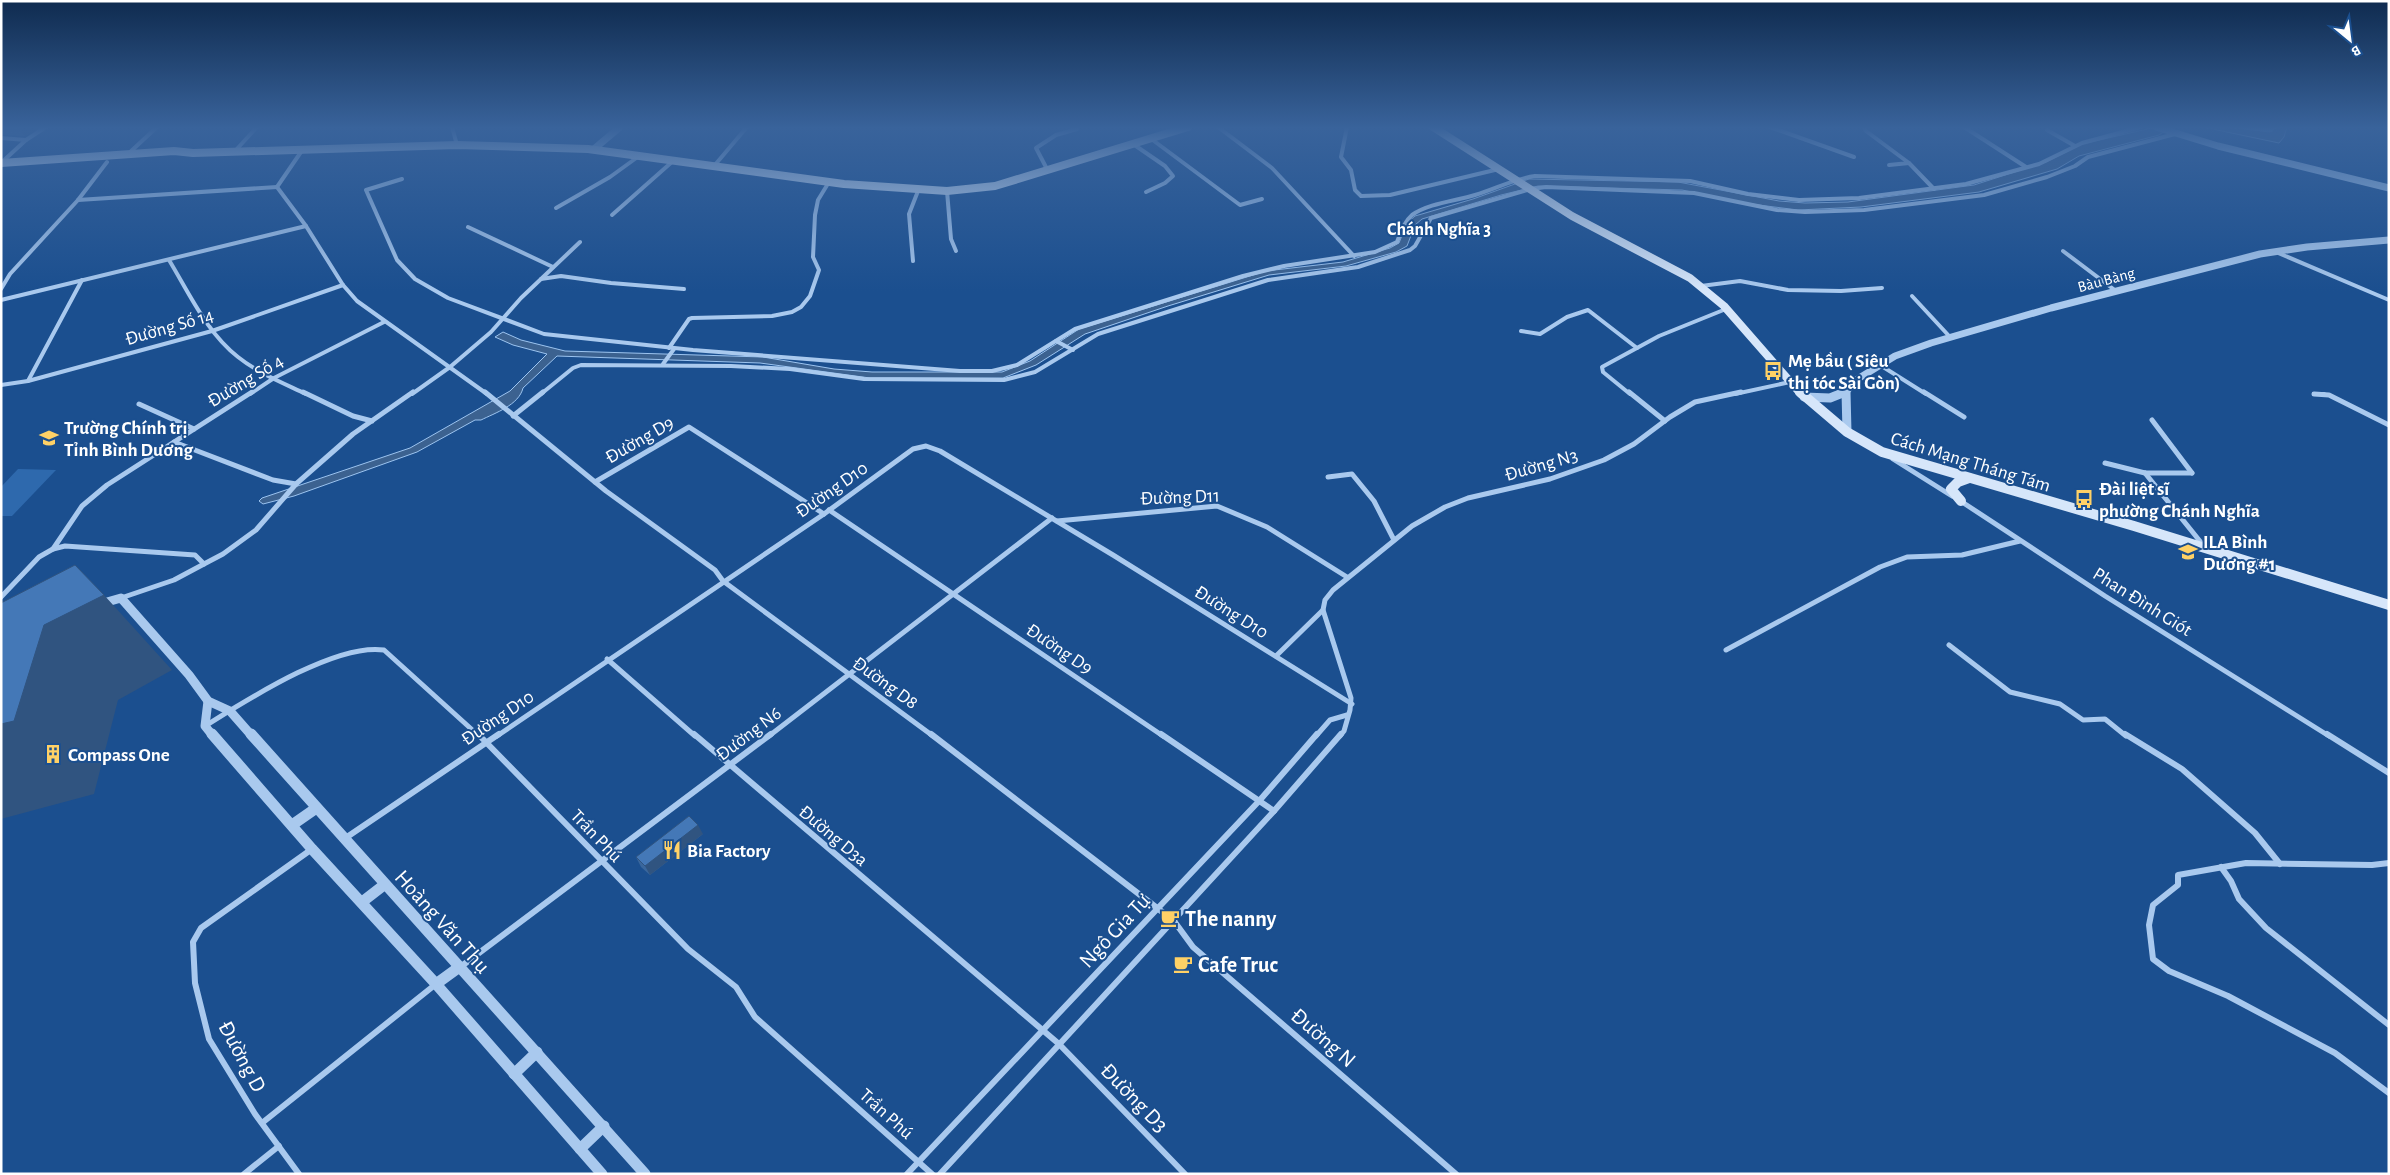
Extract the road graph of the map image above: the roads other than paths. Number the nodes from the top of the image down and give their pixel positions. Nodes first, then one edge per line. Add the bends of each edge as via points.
1 (92, 182) edge
2 (281, 182) edge
3 (393, 182) edge
4 (602, 182) edge
5 (649, 182) edge
6 (829, 182) joint
7 (1010, 182) edge
8 (1166, 182) edge
9 (1209, 182) edge
10 (1285, 182) edge
11 (1353, 182) edge
12 (1448, 182) edge
13 (1511, 182) edge
14 (1519, 182) edge
15 (1694, 182) edge
16 (1927, 182) edge
17 (1974, 182) edge
18 (2030, 182) edge
19 (2365, 182) edge
20 (277, 187) junction
21 (2389, 188) edge
22 (1530, 189) junction
23 (1934, 189) junction
24 (918, 191) junction
25 (947, 191) junction
26 (1146, 192) dead end
27 (1741, 192) junction
28 (1262, 199) dead end
29 (78, 200) junction
30 (1740, 202) junction
31 (556, 208) dead end
32 (612, 215) dead end
33 (306, 226) junction
34 (468, 227) dead end
35 (2389, 240) edge
36 (580, 242) dead end
37 (1397, 242) junction
38 (1408, 251) junction
39 (2063, 251) dead end
40 (956, 252) dead end
41 (2276, 252) junction
42 (1354, 256) junction
43 (169, 260) junction
44 (913, 262) dead end
45 (553, 268) junction
46 (540, 279) junction
47 (82, 280) junction
48 (343, 285) junction
49 (1701, 286) junction
50 (1882, 288) dead end
51 (684, 289) dead end
52 (1, 290) edge
53 (2116, 291) junction
54 (1912, 296) dead end
55 (1, 300) edge
56 (2389, 300) edge
57 (1726, 309) junction
58 (502, 319) junction
59 (384, 322) junction
60 (212, 330) junction
61 (1521, 331) dead end
62 (1950, 337) junction
63 (1056, 341) junction
64 (671, 348) junction
65 (1637, 348) junction
66 (1074, 350) junction
67 (663, 364) junction
68 (1880, 366) junction
69 (450, 367) junction
70 (906, 368) junction
71 (274, 378) junction
72 (901, 379) junction
73 (28, 381) junction
74 (1790, 382) junction
75 (1, 385) edge
76 (1846, 392) junction
77 (2314, 394) dead end
78 (1804, 397) junction
79 (138, 404) dead end
80 (513, 416) junction
81 (1964, 417) dead end
82 (2152, 420) dead end
83 (372, 421) junction
84 (1665, 421) junction
85 (2389, 425) edge
86 (194, 429) junction
87 (1847, 432) junction
88 (174, 442) junction
89 (1882, 452) junction
90 (2105, 463) dead end
91 (2145, 474) junction
92 (1328, 477) dead end
93 (1970, 478) junction
94 (595, 482) junction
95 (296, 484) junction
96 (1961, 501) junction
97 (826, 512) junction
98 (1054, 520) junction
99 (1394, 540) junction
100 (2020, 540) junction
101 (53, 549) junction
102 (2207, 549) junction
103 (204, 564) junction
104 (1348, 577) junction
105 (723, 581) junction
106 (954, 594) junction
107 (1, 597) edge
108 (121, 598) junction
109 (2389, 605) edge
110 (93, 606) edge
111 (1323, 610) junction
112 (1949, 645) dead end
113 (1726, 650) dead end
114 (1276, 656) junction
115 (607, 659) junction
116 (851, 674) junction
117 (208, 701) junction
118 (1352, 704) junction
119 (230, 711) junction
120 (1347, 715) junction
121 (205, 726) junction
122 (486, 742) junction
123 (730, 766) junction
124 (2389, 773) edge
125 (1260, 800) junction
126 (316, 810) junction
127 (1274, 811) junction
128 (292, 825) junction
129 (343, 840) junction
130 (312, 849) junction
131 (603, 862) junction
132 (2389, 863) edge
133 (2280, 864) junction
134 (2221, 867) junction
135 (384, 885) junction
136 (362, 902) junction
137 (1157, 910) junction
138 (1174, 921) junction
139 (458, 968) junction
140 (436, 984) junction
141 (2389, 1026) edge
142 (1044, 1030) junction
143 (1060, 1044) junction
144 (537, 1052) junction
145 (514, 1074) junction
146 (2389, 1093) edge
147 (262, 1123) junction
148 (604, 1126) junction
149 (279, 1146) junction
150 (580, 1149) junction
151 (918, 1162) junction
152 (244, 1174) edge
153 (299, 1174) edge
154 (602, 1174) edge
155 (645, 1174) edge
156 (907, 1174) edge
157 (932, 1174) edge
158 (940, 1174) edge
159 (1185, 1174) edge
160 (1456, 1174) edge

1 - 29 street
2 - 20 street
3 - 58 street via 366,190 397,260 415,280 448,298
4 - 31 street
5 - 32 street
6 - 24 main road
6 - 64 street via 818,200 814,215 813,257 819,270 804,304 775,316 693,317
7 - 25 main road
8 - 26 street
9 - 28 street via 1240,205
10 - 42 street
11 - 12 street via 1361,196 1390,196
13 - 37 street via 1423,209 1407,221
14 - 22 main road, Cách Mạng Tháng Tám
15 - 27 street
16 - 23 street
17 - 23 street
18 - 30 street via 1984,195 1883,208 1777,210
19 - 21 street
20 - 29 street
20 - 33 street, Đường D8
22 - 30 street via 1546,186 1652,190 1694,193
22 - 38 street via 1431,218 1415,246
22 - 49 main road, Cách Mạng Tháng Tám via 1572,216 1677,270
23 - 27 street via 1859,198 1799,200
24 - 25 main road
24 - 44 street via 909,214
25 - 40 street via 950,239
27 - 30 street
29 - 52 street via 10,274
33 - 43 street
33 - 48 street, Đường D8
34 - 45 street
35 - 41 street, Bàu Bàng
36 - 45 street
37 - 38 street
37 - 42 street via 1375,252
38 - 66 street via 1358,267 1268,280 1098,334
39 - 53 street
41 - 53 street, Bàu Bàng
41 - 56 street
42 - 63 street via 1284,266 1243,276 1100,320 1075,329
43 - 47 street
43 - 60 street
45 - 46 street
46 - 51 street via 560,276 611,284
46 - 58 street
47 - 55 street
47 - 73 street
48 - 59 street, Đường D8
48 - 60 street, Đường Số 14
49 - 50 street via 1740,281 1788,290 1841,292
49 - 57 main road, Cách Mạng Tháng Tám
53 - 62 street, Bàu Bàng
54 - 62 street
57 - 65 street
57 - 74 main road, Cách Mạng Tháng Tám
58 - 64 street via 544,334
58 - 69 street via 492,332
59 - 69 street, Đường D8
59 - 71 street, Đường Số 4
60 - 71 street via 237,357
60 - 73 street, Đường Số 14
61 - 65 street via 1540,334 1567,317 1588,310
62 - 68 street, Bàu Bàng via 1895,356
63 - 66 street
63 - 70 street via 1017,365 992,371
64 - 67 street
64 - 70 street
65 - 84 street via 1601,369
66 - 72 street via 1018,378 975,381
67 - 72 street via 790,369 864,379
67 - 80 street via 581,365
68 - 76 street, Bàu Bàng via 1856,380
68 - 81 street
69 - 80 street, Đường D8
69 - 83 street
70 - 72 street
71 - 83 street via 353,416
71 - 86 street, Đường Số 4
73 - 75 street, Đường Số 14
74 - 78 main road, Cách Mạng Tháng Tám
74 - 84 street, Đường N3 via 1695,402
76 - 78 street via 1830,398
76 - 87 street
77 - 85 street via 2329,395
78 - 87 main road, Cách Mạng Tháng Tám
79 - 86 street
80 - 94 street, Đường D8
82 - 91 street via 2192,473
83 - 95 street
84 - 99 street, Đường N3 via 1634,444 1604,460 1550,479 1460,501 1412,526
86 - 88 street, Đường Số 4
87 - 89 main road, Cách Mạng Tháng Tám
88 - 95 street via 273,480
88 - 101 street, Đường Số 4 via 107,485 82,506
89 - 93 main road, Cách Mạng Tháng Tám
89 - 96 street, Phan Đình Giót
90 - 91 street
91 - 102 street
92 - 99 street via 1352,474 1374,502
93 - 96 main road via 1958,482 1951,489
93 - 102 main road, Cách Mạng Tháng Tám
94 - 97 street, Đường D9 via 689,427
94 - 105 street, Đường D8 via 715,570
95 - 103 street via 256,530
96 - 100 street, Phan Đình Giót
97 - 98 street, Đường D10 via 913,449 926,446 940,451
97 - 105 street, Đường D10
97 - 106 street, Đường D9
98 - 104 street, Đường D11 via 1218,506 1232,510 1292,542
98 - 106 street, Đường N6
98 - 114 street, Đường D10
99 - 104 street, Đường N3
100 - 113 street via 1962,555 1906,558 1880,567
100 - 124 street, Phan Đình Giót
101 - 103 street via 65,546 195,555
101 - 107 street, Đường Số 4 via 39,557
102 - 109 main road, Cách Mạng Tháng Tám
103 - 108 street via 161,586
104 - 111 street, Đường N3 via 1324,600
105 - 115 street, Đường D10
105 - 116 street, Đường D8
106 - 116 street, Đường N6
106 - 125 street, Đường D9
108 - 110 street
108 - 117 street, Hoàng Văn Thụ
111 - 114 street, Đường N3
111 - 118 street
112 - 133 street via 2010,692 2060,704 2083,720 2105,719 2136,743 2182,769 2256,833
114 - 118 street, Đường D10
115 - 122 street, Đường D10
115 - 123 street, Đường D3a
116 - 123 street, Đường N6
116 - 137 street, Đường D8
117 - 119 street, Hoàng Văn Thụ
117 - 121 street
118 - 120 street, Ngô Gia Tự
119 - 121 street, Trần Phú
119 - 122 street, Trần Phú via 324,661 357,650 376,648 392,655
119 - 126 street, Hoàng Văn Thụ
120 - 125 street, Ngô Gia Tự via 1330,720
120 - 127 street, Ngô Gia Tự via 1344,731
121 - 128 street
122 - 129 street, Đường D10
122 - 131 street, Trần Phú
123 - 131 street, Đường N6
123 - 142 street, Đường D3a
125 - 127 street, Đường D9
125 - 137 street, Ngô Gia Tự
126 - 128 street
126 - 129 street, Hoàng Văn Thụ
127 - 138 street, Ngô Gia Tự
128 - 130 street
129 - 135 street, Hoàng Văn Thụ
130 - 136 street
130 - 147 street, Đường D via 201,928 193,942 195,983 209,1039
131 - 139 street, Đường N6
131 - 151 street, Trần Phú via 688,949 736,987 755,1017
132 - 133 street
133 - 134 street via 2246,863
134 - 141 street via 2239,899 2266,928
134 - 146 street via 2178,875 2178,885 2153,905 2149,925 2153,959 2169,971 2228,996 2335,1053
135 - 136 street
135 - 139 street, Hoàng Văn Thụ
136 - 140 street
137 - 138 street, Đường D8
137 - 142 street, Ngô Gia Tự
138 - 143 street, Ngô Gia Tự
138 - 160 street, Đường N via 1193,946
139 - 140 street
139 - 144 street, Hoàng Văn Thụ
140 - 145 street
140 - 147 street
142 - 143 street, Đường D3a
142 - 151 street, Ngô Gia Tự
143 - 158 street, Ngô Gia Tự
143 - 159 street, Đường D3
144 - 145 street
144 - 148 street, Hoàng Văn Thụ
145 - 150 street
147 - 149 street, Đường D
148 - 150 street
148 - 155 street, Hoàng Văn Thụ
149 - 152 street
149 - 153 street, Đường D
150 - 154 street
151 - 156 street, Ngô Gia Tự
151 - 157 street, Trần Phú

